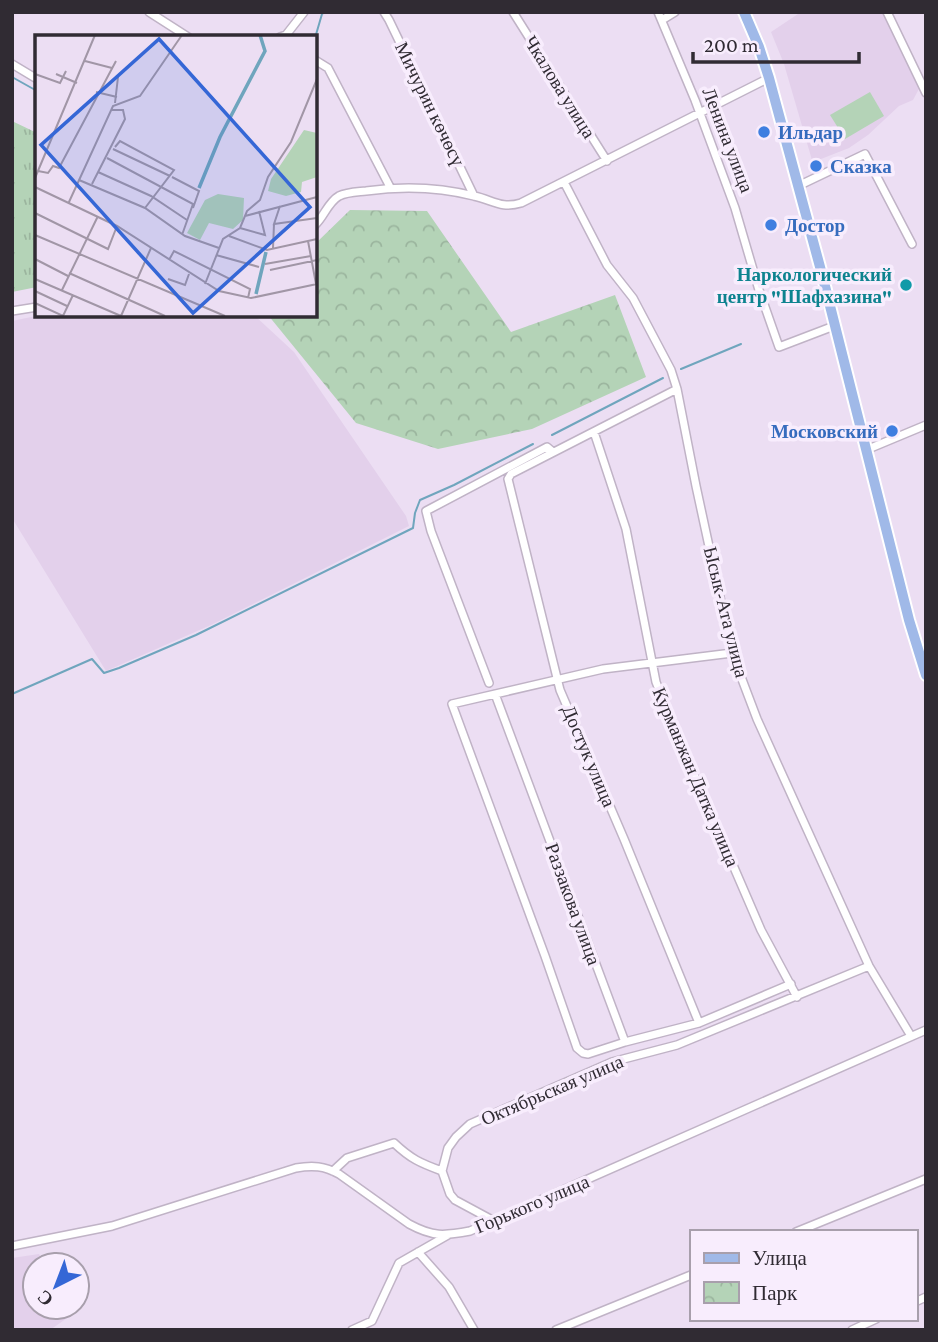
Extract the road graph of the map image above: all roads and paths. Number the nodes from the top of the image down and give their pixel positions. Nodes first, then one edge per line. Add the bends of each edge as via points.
1 (149, 12) edge
2 (304, 12) edge
3 (384, 12) edge
4 (513, 12) edge
5 (675, 12) edge
6 (744, 12) edge
7 (887, 12) edge
8 (660, 16) edge
9 (185, 35) edge
10 (286, 35) edge
11 (317, 61) edge
12 (12, 64) edge
13 (35, 78) edge
14 (769, 78) junction
15 (923, 79) edge
16 (926, 93) edge
17 (699, 113) junction
18 (607, 161) junction
19 (564, 182) junction
20 (798, 186) junction
21 (390, 187) junction
22 (474, 196) junction
23 (317, 221) edge
24 (912, 244) dead end
25 (35, 307) edge
26 (12, 311) edge
27 (834, 326) junction
28 (677, 389) junction
29 (926, 425) edge
30 (594, 432) junction
31 (866, 450) junction
32 (553, 452) junction
33 (732, 653) junction
34 (652, 663) junction
35 (926, 675) edge
36 (557, 680) junction
37 (489, 683) dead end
38 (495, 694) junction
39 (869, 966) junction
40 (791, 984) junction
41 (797, 997) junction
42 (699, 1023) junction
43 (926, 1030) edge
44 (911, 1036) junction
45 (625, 1042) junction
46 (333, 1171) junction
47 (442, 1171) junction
48 (926, 1179) edge
49 (494, 1221) junction
50 (801, 1230) edge
51 (448, 1235) junction
52 (12, 1246) edge
53 (418, 1252) junction
54 (690, 1275) edge
55 (872, 1321) edge
56 (352, 1330) edge
57 (474, 1330) edge
58 (556, 1330) edge
59 (852, 1330) edge

1 - 9 street
2 - 10 street
3 - 22 street, Мичурин көчөсү
4 - 18 street, Чкалова улица
5 - 8 street
6 - 14 main road
7 - 15 street
8 - 17 street, Ленина улица
11 - 21 street via 328,68
12 - 13 street
14 - 17 street
14 - 20 main road
15 - 16 street
17 - 18 street
17 - 27 street, Ленина улица via 779,347
18 - 19 street
19 - 22 street via 510,206
19 - 28 street, Ысык-Ата улица via 607,265 633,298
20 - 24 street via 865,154
20 - 27 main road
21 - 22 street
21 - 23 street via 338,196
25 - 26 street
27 - 31 main road
28 - 30 street
28 - 33 street, Ысык-Ата улица
29 - 31 street
30 - 32 street
30 - 34 street, Курманжан Датка улица via 625,529
31 - 35 main road
32 - 36 street, Достук улица via 511,474 508,480
32 - 37 street via 547,447 425,514
33 - 34 street
33 - 39 street, Ысык-Ата улица via 757,719
34 - 36 street
34 - 40 street, Курманжан Датка улица via 682,747 761,930
36 - 38 street
36 - 42 street, Достук улица
38 - 45 street, Раззакова улица
38 - 45 street via 452,704 577,1048 588,1054
39 - 41 street
39 - 44 street, Ысык-Ата улица
40 - 41 street, Курманжан Датка улица
40 - 42 street
41 - 47 street, Октябрьская улица via 677,1045 611,1062 470,1124 448,1148
42 - 45 street
43 - 44 street, Горького улица
44 - 49 street, Горького улица
46 - 47 street via 347,1158 394,1143 419,1163
46 - 51 street, Горького улица via 409,1224
46 - 52 street, Горького улица via 313,1165 296,1168 112,1226
47 - 49 street via 455,1200
48 - 50 street
49 - 51 street, Горького улица
51 - 53 street
53 - 56 street via 399,1263 372,1321
53 - 57 street via 457,1297
54 - 58 street
55 - 59 street

